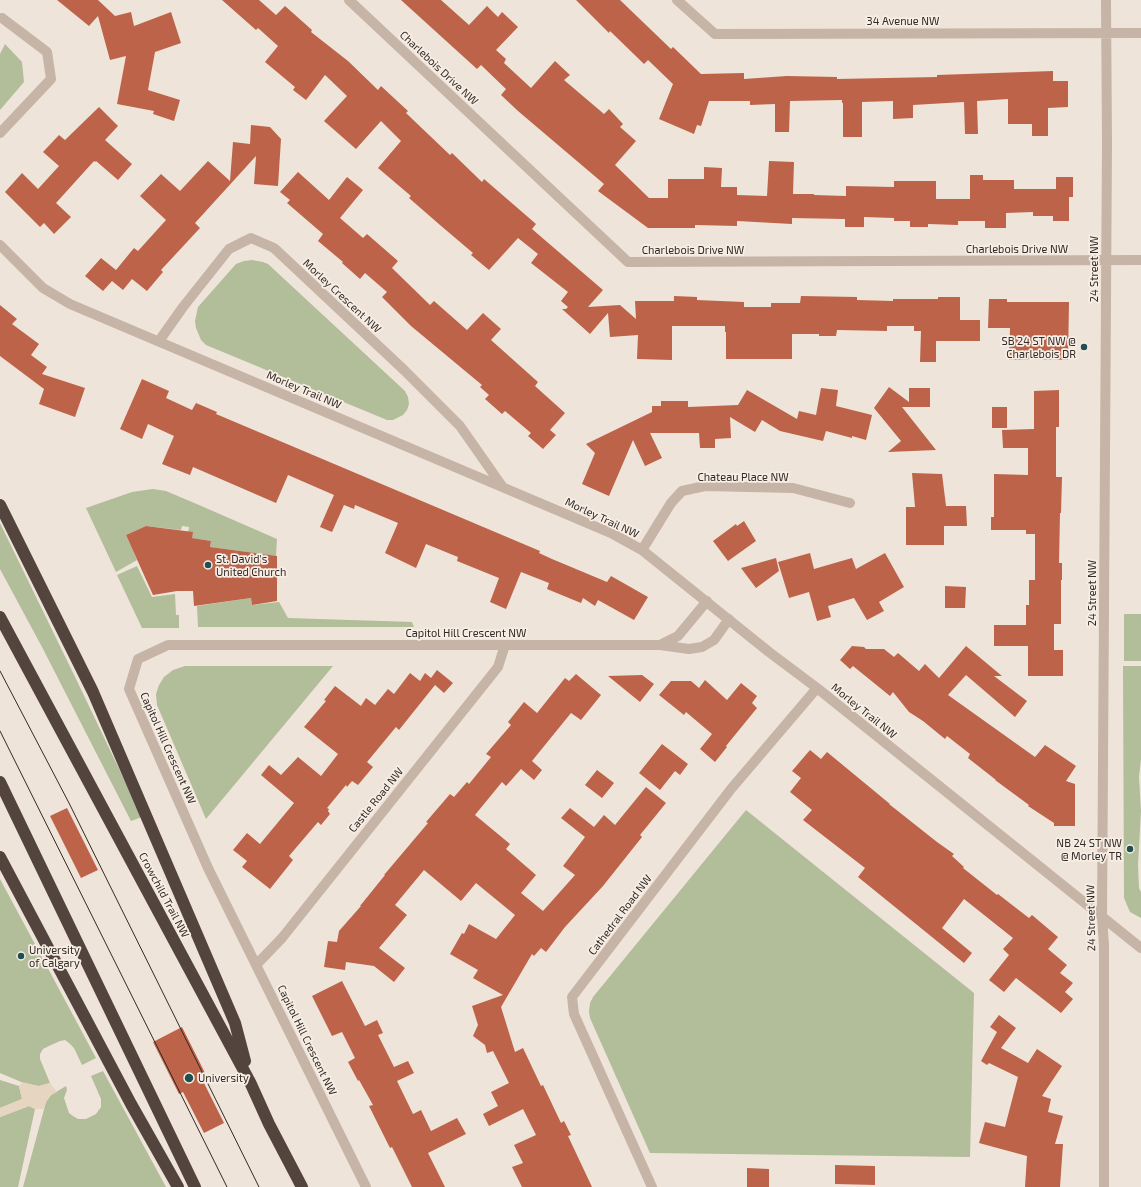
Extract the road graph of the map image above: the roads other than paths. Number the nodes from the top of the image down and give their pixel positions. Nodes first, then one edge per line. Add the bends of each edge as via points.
1 (349, 0) edge
2 (678, 0) edge
3 (1106, 0) edge
4 (2, 18) dead end
5 (1141, 33) edge
6 (1107, 34) junction
7 (0, 133) edge
8 (0, 245) edge
9 (1106, 260) junction
10 (1141, 260) edge
11 (159, 341) junction
12 (502, 486) junction
13 (850, 504) dead end
14 (0, 505) edge
15 (642, 550) junction
16 (707, 602) junction
17 (0, 617) edge
18 (729, 619) junction
19 (506, 645) junction
20 (660, 645) junction
21 (817, 688) junction
22 (0, 782) edge
23 (0, 857) edge
24 (1102, 917) junction
25 (1141, 948) edge
26 (257, 964) junction
27 (250, 1082) junction
28 (178, 1187) edge
29 (195, 1187) edge
30 (302, 1187) edge
31 (366, 1187) edge
32 (652, 1187) edge
33 (1104, 1187) edge

1 - 9 street, Charlebois Drive NW via 628,262
2 - 6 street, 34 Avenue NW via 715,34
3 - 6 street, 24 Street NW
4 - 7 street via 47,52 51,79
5 - 6 street, 34 Avenue NW
6 - 9 street, 24 Street NW
8 - 11 street, Morley Trail NW via 43,288 70,304
9 - 10 street, Charlebois Drive NW
9 - 24 street, 24 Street NW
11 - 12 street, Morley Trail NW
11 - 12 street, Morley Crescent NW via 183,306 229,249 251,238 274,248 404,370 460,426
12 - 15 street, Morley Trail NW via 613,534
13 - 15 street, Chateau Place NW via 793,488 705,486 682,491 671,503
14 - 27 highway via 93,692 235,1024
15 - 16 street, Morley Trail NW
16 - 18 street, Morley Trail NW
16 - 20 street, Capitol Hill Crescent NW via 678,636
17 - 27 highway, Crowchild Trail NW
18 - 20 street, Capitol Hill Crescent NW via 714,640 702,648 689,650
18 - 21 street, Morley Trail NW
19 - 20 street, Capitol Hill Crescent NW
19 - 26 street, Castle Road NW via 498,667 282,938
19 - 26 street, Capitol Hill Crescent NW via 168,645 138,659 129,689 208,868
21 - 24 street, Morley Trail NW
21 - 32 street, Cathedral Road NW via 732,789 572,997 574,1014
22 - 29 highway
23 - 28 highway
24 - 25 street, Morley Trail NW
24 - 33 street, 24 Street NW
26 - 31 street, Capitol Hill Crescent NW
27 - 30 highway, Crowchild Trail NW

